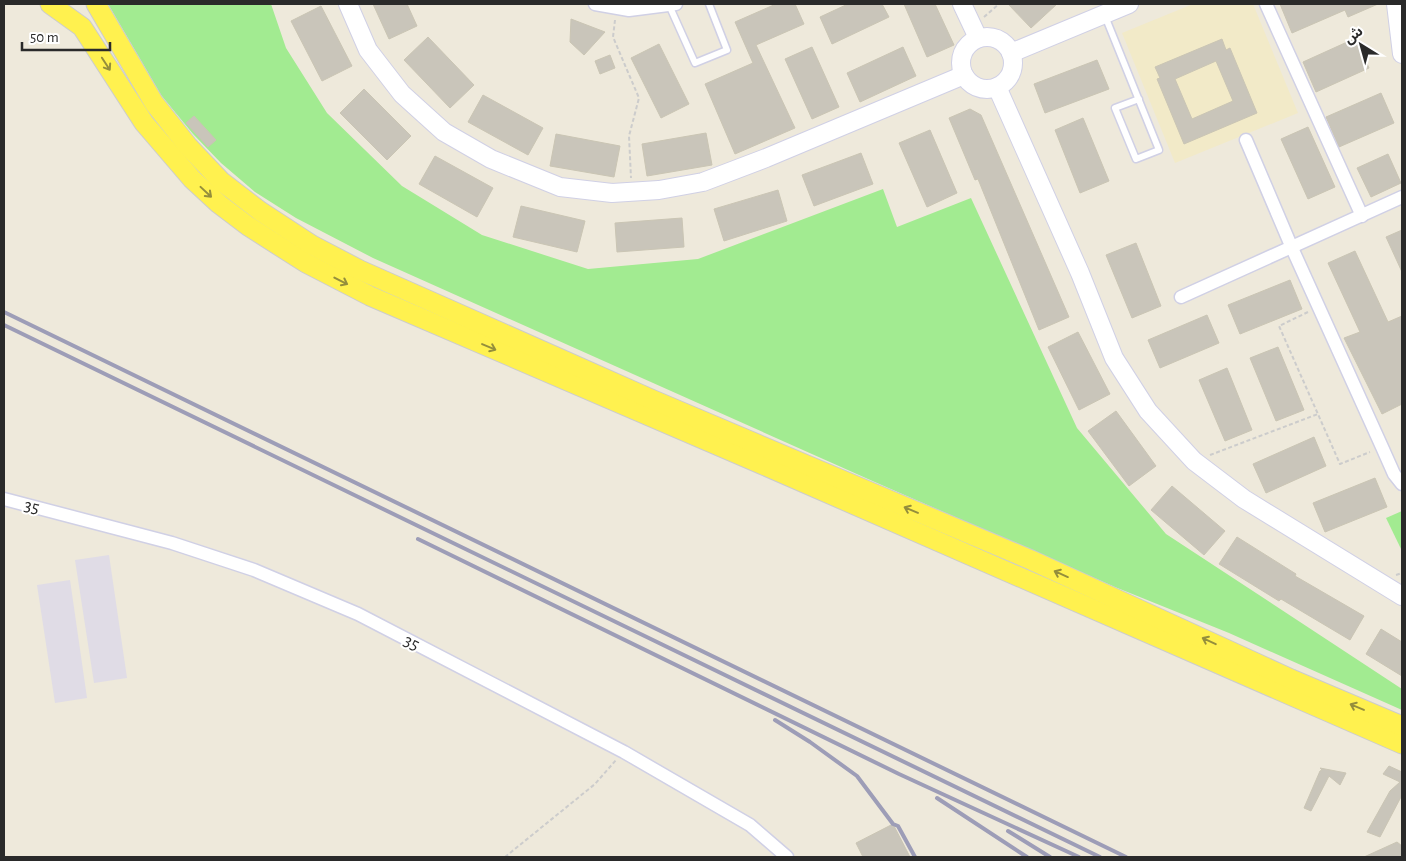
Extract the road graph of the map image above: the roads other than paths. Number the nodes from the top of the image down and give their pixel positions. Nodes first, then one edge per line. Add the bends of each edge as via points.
1 (50, 4) edge
2 (68, 4) edge
3 (96, 4) edge
4 (348, 4) edge
5 (595, 4) edge
6 (672, 4) edge
7 (709, 4) edge
8 (962, 4) edge
9 (1130, 4) edge
10 (1266, 4) edge
11 (1396, 4) edge
12 (1105, 15) junction
13 (82, 27) junction
14 (975, 32) junction
15 (1011, 53) junction
16 (1402, 54) edge
17 (964, 76) junction
18 (997, 87) junction
19 (1139, 100) junction
20 (1246, 140) dead end
21 (1402, 197) edge
22 (1362, 216) junction
23 (1292, 248) junction
24 (1181, 297) dead end
25 (1402, 484) edge
26 (4, 499) edge
27 (1402, 596) edge
28 (1402, 726) edge
29 (1402, 744) edge
30 (787, 857) edge

1 - 13 main road
2 - 13 main road
28 -> 3 main road via 1031,560 651,400 360,270 312,245 221,181 188,146 154,103
4 - 17 street via 368,50 402,94 444,132 490,159 560,187 612,194 703,182
5 - 6 street via 629,10
6 - 7 lane via 695,63 727,50
8 - 14 street
9 - 12 street
10 - 22 street
11 - 16 street
12 - 15 street
12 - 19 lane
13 -> 29 main road via 144,123 192,179 248,226 306,263 370,296
14 - 15 street via 1001,41
14 - 17 street via 961,58
15 - 18 street via 1012,69
17 - 18 street via 982,89
18 - 27 street via 1114,358 1148,411 1194,461 1244,499
19 - 19 lane via 1159,150 1136,159 1115,108
20 - 23 street
21 - 22 street
22 - 23 street
23 - 24 street
23 - 25 street via 1394,474
26 - 30 street, 35 via 172,543 254,570 358,614 624,752 750,825

